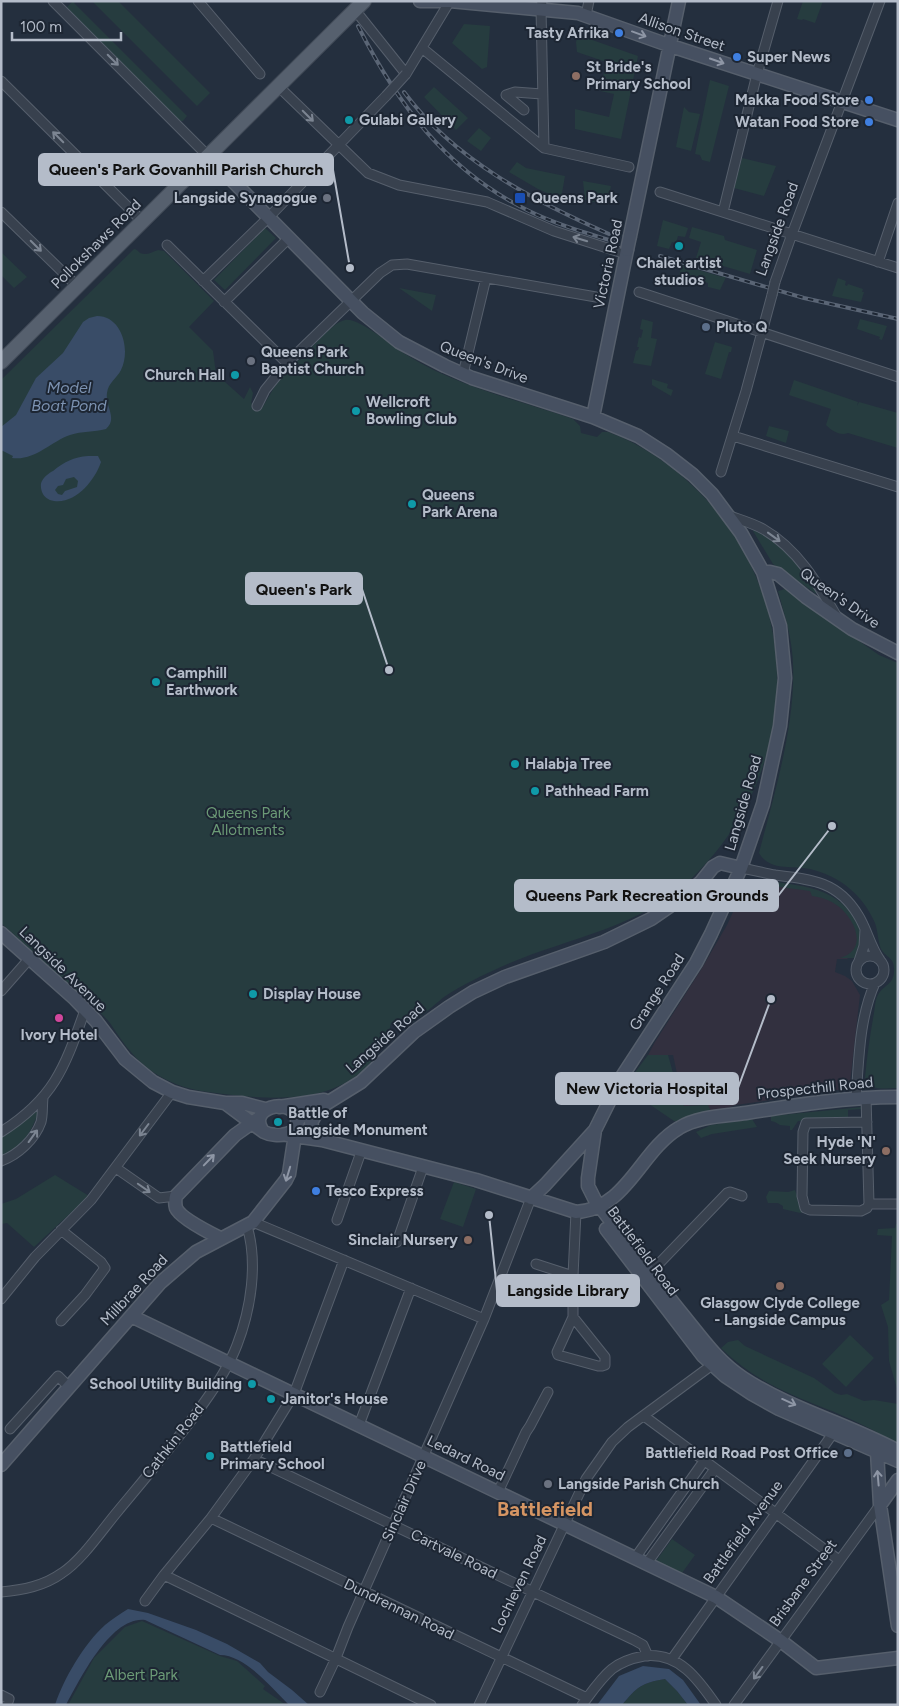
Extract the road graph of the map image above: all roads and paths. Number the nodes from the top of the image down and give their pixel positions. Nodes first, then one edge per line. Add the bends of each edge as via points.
1 (54, 1) edge
2 (198, 1) edge
3 (420, 1) edge
4 (450, 1) edge
5 (589, 1) edge
6 (679, 1) edge
7 (778, 1) edge
8 (880, 1) edge
9 (542, 5) edge
10 (359, 6) edge
11 (586, 15) junction
12 (670, 46) junction
13 (422, 48) junction
14 (260, 74) dead end
15 (406, 74) junction
16 (757, 74) junction
17 (1, 81) edge
18 (278, 86) junction
19 (542, 94) junction
20 (842, 101) junction
21 (524, 110) dead end
22 (898, 120) edge
23 (338, 146) junction
24 (544, 148) junction
25 (208, 156) junction
26 (629, 167) dead end
27 (660, 192) dead end
28 (898, 203) edge
29 (1, 212) edge
30 (723, 212) junction
31 (268, 218) junction
32 (142, 221) junction
33 (792, 234) junction
34 (289, 238) junction
35 (167, 245) dead end
36 (627, 252) junction
37 (878, 262) junction
38 (898, 268) edge
39 (486, 278) junction
40 (203, 281) junction
41 (77, 286) junction
42 (639, 292) dead end
43 (596, 297) dead end
44 (351, 300) junction
45 (224, 302) junction
46 (761, 331) junction
47 (2, 361) edge
48 (287, 364) junction
49 (463, 374) junction
50 (898, 377) edge
51 (257, 406) dead end
52 (593, 417) junction
53 (733, 436) junction
54 (721, 472) dead end
55 (898, 487) edge
56 (730, 516) junction
57 (763, 572) junction
58 (838, 619) junction
59 (898, 654) edge
60 (741, 868) junction
61 (865, 930) junction
62 (1, 932) edge
63 (30, 958) junction
64 (880, 960) junction
65 (859, 962) junction
66 (862, 982) junction
67 (875, 983) junction
68 (1, 991) edge
69 (866, 1007) junction
70 (85, 1010) junction
71 (172, 1092) junction
72 (898, 1097) edge
73 (43, 1098) junction
74 (861, 1098) junction
75 (331, 1099) junction
76 (226, 1103) junction
77 (278, 1107) junction
78 (319, 1108) junction
79 (239, 1112) junction
80 (260, 1120) junction
81 (867, 1122) junction
82 (294, 1128) junction
83 (595, 1130) junction
84 (1, 1132) edge
85 (235, 1135) junction
86 (318, 1139) junction
87 (293, 1150) junction
88 (361, 1152) junction
89 (1, 1161) edge
90 (423, 1167) junction
91 (116, 1168) junction
92 (176, 1196) junction
93 (742, 1196) dead end
94 (531, 1198) junction
95 (869, 1204) junction
96 (897, 1204) edge
97 (596, 1208) junction
98 (576, 1212) junction
99 (337, 1220) dead end
100 (250, 1224) junction
101 (61, 1230) junction
102 (204, 1230) junction
103 (220, 1238) junction
104 (397, 1242) dead end
105 (196, 1252) junction
106 (344, 1260) junction
107 (536, 1264) dead end
108 (573, 1276) junction
109 (647, 1276) junction
110 (411, 1288) junction
111 (1, 1299) edge
112 (131, 1316) junction
113 (573, 1317) junction
114 (484, 1319) junction
115 (61, 1321) dead end
116 (715, 1361) junction
117 (230, 1362) junction
118 (68, 1386) junction
119 (548, 1392) dead end
120 (294, 1394) junction
121 (644, 1416) junction
122 (359, 1425) junction
123 (836, 1427) junction
124 (10, 1429) dead end
125 (887, 1449) edge
126 (424, 1456) junction
127 (254, 1459) junction
128 (704, 1460) junction
129 (898, 1460) edge
130 (1, 1465) edge
131 (715, 1469) junction
132 (898, 1480) edge
133 (498, 1492) junction
134 (880, 1505) junction
135 (777, 1513) junction
136 (212, 1518) junction
137 (566, 1524) junction
138 (393, 1525) junction
139 (641, 1560) junction
140 (839, 1560) junction
141 (893, 1565) edge
142 (164, 1575) junction
143 (1, 1592) edge
144 (364, 1592) junction
145 (532, 1592) junction
146 (716, 1597) junction
147 (145, 1601) dead end
148 (898, 1626) edge
149 (781, 1641) junction
150 (648, 1656) junction
151 (336, 1658) junction
152 (502, 1658) junction
153 (898, 1658) edge
154 (672, 1659) junction
155 (320, 1692) dead end
156 (584, 1701) edge
157 (431, 1705) edge
158 (479, 1705) edge
159 (716, 1705) edge
160 (734, 1705) edge

1 -> 25 street
2 - 14 street
3 - 4 street, Allison Street
4 - 9 street, Allison Street
4 - 13 street
5 - 11 street
6 - 12 street, Victoria Road
7 - 16 street
8 - 20 street, Langside Road
9 - 11 street, Allison Street
9 - 19 street
10 - 15 street
10 - 18 main road, Pollokshaws Road
11 -> 12 street, Allison Street
12 -> 16 street, Allison Street
12 - 36 street, Victoria Road, bridge
13 - 15 street
13 - 24 street
15 - 23 street, bridge
16 - 20 street, Allison Street
16 - 30 street
32 -> 17 street
18 -> 23 street
18 - 25 main road, Pollokshaws Road
19 - 21 street via 515,92 506,96
19 - 24 street
20 - 22 street, Allison Street
20 - 33 street, Langside Road
23 - 31 street
36 -> 23 street via 554,231 487,202 399,186 368,173
24 - 26 street
25 - 31 street, Queen's Drive
25 - 32 main road, Pollokshaws Road
27 - 30 street
28 - 37 street
29 -> 41 street
30 - 33 street
31 - 34 street, Queen's Drive
31 - 40 street
32 - 41 main road, Pollokshaws Road
33 - 37 street
33 - 46 street, Langside Road, bridge
34 - 44 street, Queen's Drive
34 - 45 street
35 - 40 street
36 - 52 street, Victoria Road
37 - 38 street
39 - 43 street
39 - 44 street via 402,264 389,266
39 - 49 street
40 - 45 street
41 - 47 main road, Pollokshaws Road
42 - 46 street
44 - 48 street
44 - 49 street, Queen's Drive via 399,342
45 - 48 street
46 - 50 street
46 - 53 street, Langside Road
48 - 51 street via 265,390
49 - 52 street, Queen's Drive
52 - 56 street, Queen's Drive via 638,436 666,454 699,480
53 - 54 street, Langside Road
53 - 55 street
56 - 57 street, Langside Road
56 -> 58 street via 764,530 790,549 818,584
57 - 58 street, Queen's Drive via 778,574
57 - 60 street, Langside Road via 780,626 784,678 780,726 763,804
58 - 59 street, Queen's Drive
60 - 61 street via 826,884 852,906
60 - 75 street, Langside Road via 720,863 683,898 651,919 616,937 520,971 473,992 426,1022 362,1082
60 - 83 street, Grange Road via 700,956 621,1078
61 - 64 street
61 - 65 street
62 - 63 street, Langside Avenue
63 - 68 street
63 - 70 street, Langside Avenue
64 - 65 street via 866,956
64 - 67 street via 884,973
65 - 66 street via 856,975
66 - 67 street
66 - 69 street
67 - 69 street
69 - 74 street via 858,1065
70 - 71 street, Langside Avenue via 125,1059 146,1077
70 - 73 street via 64,1067
71 - 76 street, Langside Avenue
71 -> 91 street
72 - 74 street, Prospecthill Road
73 - 84 street
89 -> 73 street via 27,1144 36,1132 42,1116
74 - 81 street
74 - 97 street, Prospecthill Road via 717,1117 681,1127 660,1142 621,1191
75 - 77 street, Langside Road
75 - 78 street, Langside Road
76 - 79 street, Langside Avenue
76 - 80 street, Langside Avenue via 242,1103
77 - 80 street, Langside Road
77 - 82 street, Battlefield Road via 291,1110 296,1116
78 - 82 street, Langside Road via 305,1113
78 - 86 street via 311,1123
79 - 80 street, Langside Avenue
79 - 85 street
80 - 82 street via 271,1134
80 - 85 street
81 - 95 street
81 - 95 street via 806,1123 803,1132 802,1196 805,1208 810,1210 861,1211
82 - 86 street, Battlefield Road
82 - 87 street, Millbrae Road
83 - 94 street, Grange Road
83 - 97 street, Grange Road via 588,1186
92 -> 85 street
86 - 87 street
86 - 88 street, Battlefield Road
87 -> 100 street, Millbrae Road via 286,1180
88 - 90 street, Battlefield Road
88 - 99 street
90 - 94 street, Battlefield Road
90 - 104 street
91 -> 92 street via 159,1198
91 - 101 street via 91,1200
92 - 102 street via 177,1210
93 - 109 street via 727,1193
94 - 98 street, Battlefield Road
94 - 114 street, Sinclair Drive
95 - 96 street
97 - 98 street, Battlefield Road
97 - 109 street, Battlefield Road
98 - 108 street
100 - 103 street, Millbrae Road
100 - 106 street
100 - 117 street, Cathkin Road via 250,1294
101 - 111 street
101 - 115 street via 105,1268
102 - 103 street
102 - 105 street via 204,1241
103 - 105 street, Millbrae Road
105 - 112 street, Millbrae Road via 160,1283
106 - 110 street
106 - 120 street
107 - 108 street
108 - 113 street
109 - 116 street, Battlefield Road via 699,1336
110 - 114 street
110 - 122 street
112 - 117 street, Ledard Road
112 - 118 street, Millbrae Road
113 - 113 street via 558,1355 605,1365 605,1357
114 - 126 street, Sinclair Drive
116 - 121 street, Lochleven Road
116 - 123 street, Battlefield Road
117 - 120 street, Ledard Road
117 - 143 street, Cathkin Road via 192,1420 70,1567 43,1584
118 - 124 street via 58,1376
118 - 130 street, Millbrae Road
119 - 133 street
120 - 122 street, Ledard Road
120 - 127 street
121 - 128 street
121 - 137 street, Lochleven Road via 612,1442 586,1479
122 - 126 street, Ledard Road
123 - 125 street, Battlefield Road
123 - 135 street, Battlefield Avenue
125 - 129 street, Battlefield Road
134 -> 125 street
126 - 133 street, Ledard Road
126 - 138 street, Sinclair Drive
127 - 136 street
127 - 138 street, Cartvale Road
128 - 131 street
128 - 139 street
131 - 135 street
131 - 139 street
132 - 134 street, Brisbane Street
133 - 137 street, Ledard Road
134 - 140 street, Brisbane Street
134 - 141 street
135 - 140 street
135 - 146 street, Battlefield Avenue
136 - 142 street
136 - 144 street, Dundrennan Road
137 - 139 street, Ledard Road
137 - 145 street, Lochleven Road
138 - 144 street, Sinclair Drive
138 - 145 street, Cartvale Road
139 - 146 street, Ledard Road
140 - 149 street, Brisbane Street
141 - 148 street
142 - 147 street
142 - 151 street
144 - 151 street, Sinclair Drive
144 - 152 street, Dundrennan Road
145 - 150 street, Cartvale Road via 634,1640 643,1646
145 - 152 street, Lochleven Road
146 - 149 street, Ledard Road
146 - 154 street, Battlefield Avenue
149 - 153 street, Ledard Road via 816,1668
149 -> 160 street, Brisbane Street
150 - 154 street
150 - 156 street via 636,1657 610,1670
151 - 155 street, Sinclair Drive
151 - 157 street
152 - 156 street, Dundrennan Road
152 - 158 street, Lochleven Road
154 - 159 street via 696,1677

